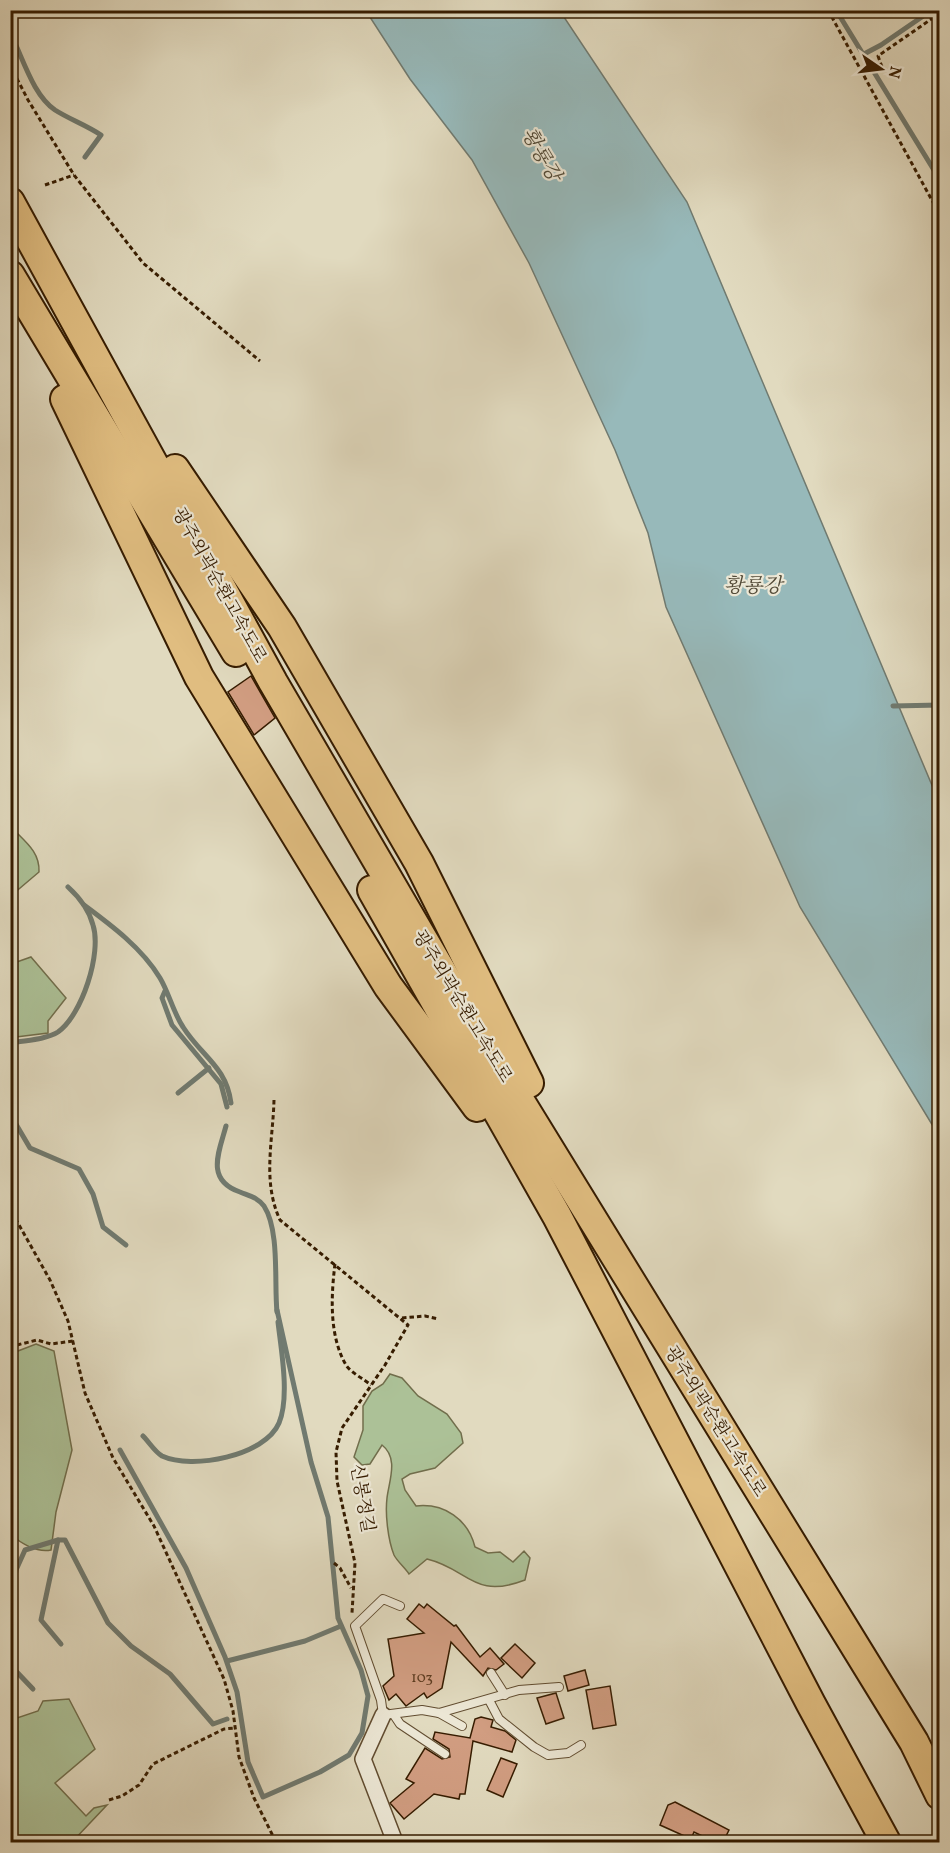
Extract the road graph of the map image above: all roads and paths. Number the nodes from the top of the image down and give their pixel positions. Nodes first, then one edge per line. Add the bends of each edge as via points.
1 (828, 10) edge
2 (939, 13) edge
3 (10, 65) edge
4 (882, 67) dead end
5 (74, 175) junction
6 (45, 185) dead end
7 (10, 202) edge
8 (939, 215) edge
9 (10, 275) edge
10 (10, 287) edge
11 (260, 361) dead end
12 (274, 1100) dead end
13 (16, 1143) dead end
14 (10, 1150) edge
15 (10, 1197) edge
16 (557, 1215) junction
17 (335, 1264) junction
18 (400, 1318) junction
19 (438, 1319) dead end
20 (73, 1341) junction
21 (17, 1345) dead end
22 (371, 1385) junction
23 (334, 1563) dead end
24 (352, 1590) junction
25 (400, 1606) dead end
26 (355, 1626) junction
27 (491, 1673) dead end
28 (559, 1687) dead end
29 (505, 1695) junction
30 (489, 1700) junction
31 (439, 1713) junction
32 (388, 1715) junction
33 (462, 1726) dead end
34 (235, 1728) junction
35 (581, 1745) dead end
36 (445, 1754) dead end
37 (939, 1796) edge
38 (109, 1800) dead end
39 (276, 1842) edge
40 (395, 1842) edge
41 (886, 1842) edge

1 - 8 path
2 - 4 path via 878,56
3 - 5 path
5 - 6 path
5 - 11 path via 143,263
7 - 37 highway, 광주외곽순환고속도로 via 277,688 472,1023 914,1742
9 - 16 highway, 광주외곽순환고속도로 via 263,698
10 - 16 highway via 200,677 388,986
12 - 17 path via 268,1170 272,1202 280,1220
13 - 14 path
15 - 20 path via 14,1216 50,1280
16 - 41 highway, 광주외곽순환고속도로
17 - 18 path
17 - 22 path via 335,1335 346,1366
18 - 19 path
18 - 22 path, 신봉정길 via 408,1325
20 - 21 path via 51,1344 37,1340
20 - 34 path via 85,1392 113,1458 154,1526 224,1679
22 - 24 path, 신봉정길 via 342,1428 336,1452 337,1480 355,1563
23 - 24 path, 신봉정길
24 - 26 path, 신봉정길
25 - 26 lane via 382,1599
26 - 32 lane
27 - 29 lane
28 - 29 lane via 536,1687
29 - 30 lane
30 - 31 lane
30 - 35 lane via 499,1719 549,1755 568,1753
31 - 32 lane via 422,1710
31 - 33 lane
32 - 36 lane
32 - 40 street via 363,1759
34 - 38 path via 224,1729 153,1764 139,1785
34 - 39 path via 239,1757 250,1788

